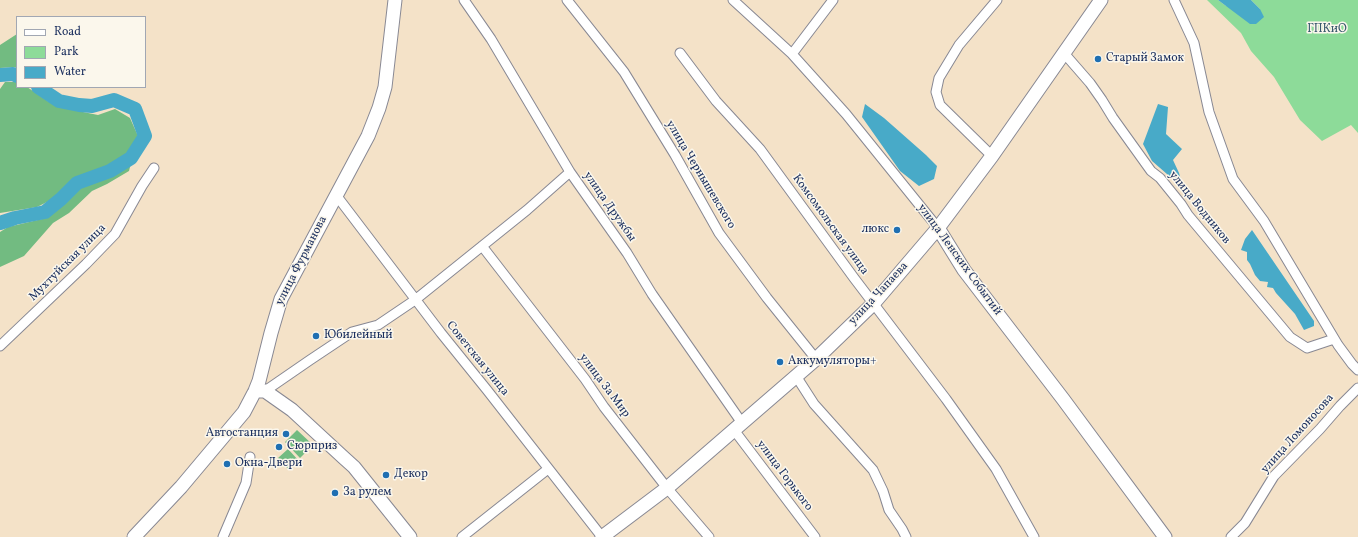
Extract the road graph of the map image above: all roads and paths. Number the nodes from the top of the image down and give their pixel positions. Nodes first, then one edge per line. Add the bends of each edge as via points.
1 (394, 0) edge
2 (464, 0) edge
3 (567, 0) edge
4 (734, 0) edge
5 (833, 0) edge
6 (997, 0) edge
7 (1101, 0) edge
8 (1174, 0) edge
9 (1063, 52) junction
10 (680, 53) dead end
11 (792, 54) junction
12 (992, 156) junction
13 (154, 168) dead end
14 (570, 172) junction
15 (336, 195) junction
16 (938, 228) junction
17 (482, 246) junction
18 (415, 300) junction
19 (874, 303) junction
20 (1334, 339) junction
21 (0, 346) edge
22 (816, 359) junction
23 (1358, 370) edge
24 (796, 376) junction
25 (1358, 388) edge
26 (260, 391) junction
27 (738, 427) junction
28 (250, 456) dead end
29 (548, 468) junction
30 (667, 488) junction
31 (134, 537) edge
32 (223, 537) edge
33 (410, 537) edge
34 (462, 537) edge
35 (602, 537) edge
36 (709, 537) edge
37 (815, 537) edge
38 (906, 537) edge
39 (1034, 537) edge
40 (1165, 537) edge
41 (1231, 537) edge

1 - 15 main road, улица Фурманова via 385,87 379,108 368,136
2 - 14 street, улица Дружбы via 491,39
3 - 22 street, улица Чернышевского via 624,72 675,155 719,234
4 - 11 street, улица Ленских Событий
5 - 11 street
6 - 12 street via 959,45 940,78 936,92 940,105
7 - 9 main road, улица Чапаева
8 - 20 street via 1194,43 1209,112 1233,179 1264,221
9 - 12 main road, улица Чапаева
9 - 20 street, улица Водников via 1090,83 1151,170 1182,204 1188,216 1290,337 1307,348
10 - 19 street, Комсомольская улица via 716,101 760,149
11 - 16 street, улица Ленских Событий via 846,114
12 - 16 main road, улица Чапаева
13 - 21 street, Мухтуйская улица via 116,234
14 - 17 street
14 - 27 street, улица Дружбы via 627,253
15 - 18 street, Советская улица
15 - 26 main road, улица Фурманова via 281,299 259,381
16 - 19 main road, улица Чапаева
16 - 40 main road, улица Ленских Событий via 964,270 1064,399
17 - 18 street
17 - 30 street, улица За Мир
18 - 26 street via 378,325 352,332
18 - 29 street, Советская улица
19 - 22 main road, улица Чапаева
19 - 39 street, Комсомольская улица via 996,469
20 - 23 street
22 - 24 main road, улица Чапаева
24 - 27 main road, улица Чапаева
24 - 38 street via 814,404 873,470 889,510
25 - 41 street, улица Ломоносова via 1274,476 1245,523
26 - 31 main road, улица Фурманова via 181,487
26 - 33 main road via 292,410 354,468
27 - 30 main road, улица Чапаева
27 - 37 street, улица Горького
28 - 32 street via 246,483
29 - 34 street
29 - 35 street, Советская улица
30 - 35 main road, улица Чапаева
30 - 36 street, улица За Мир

